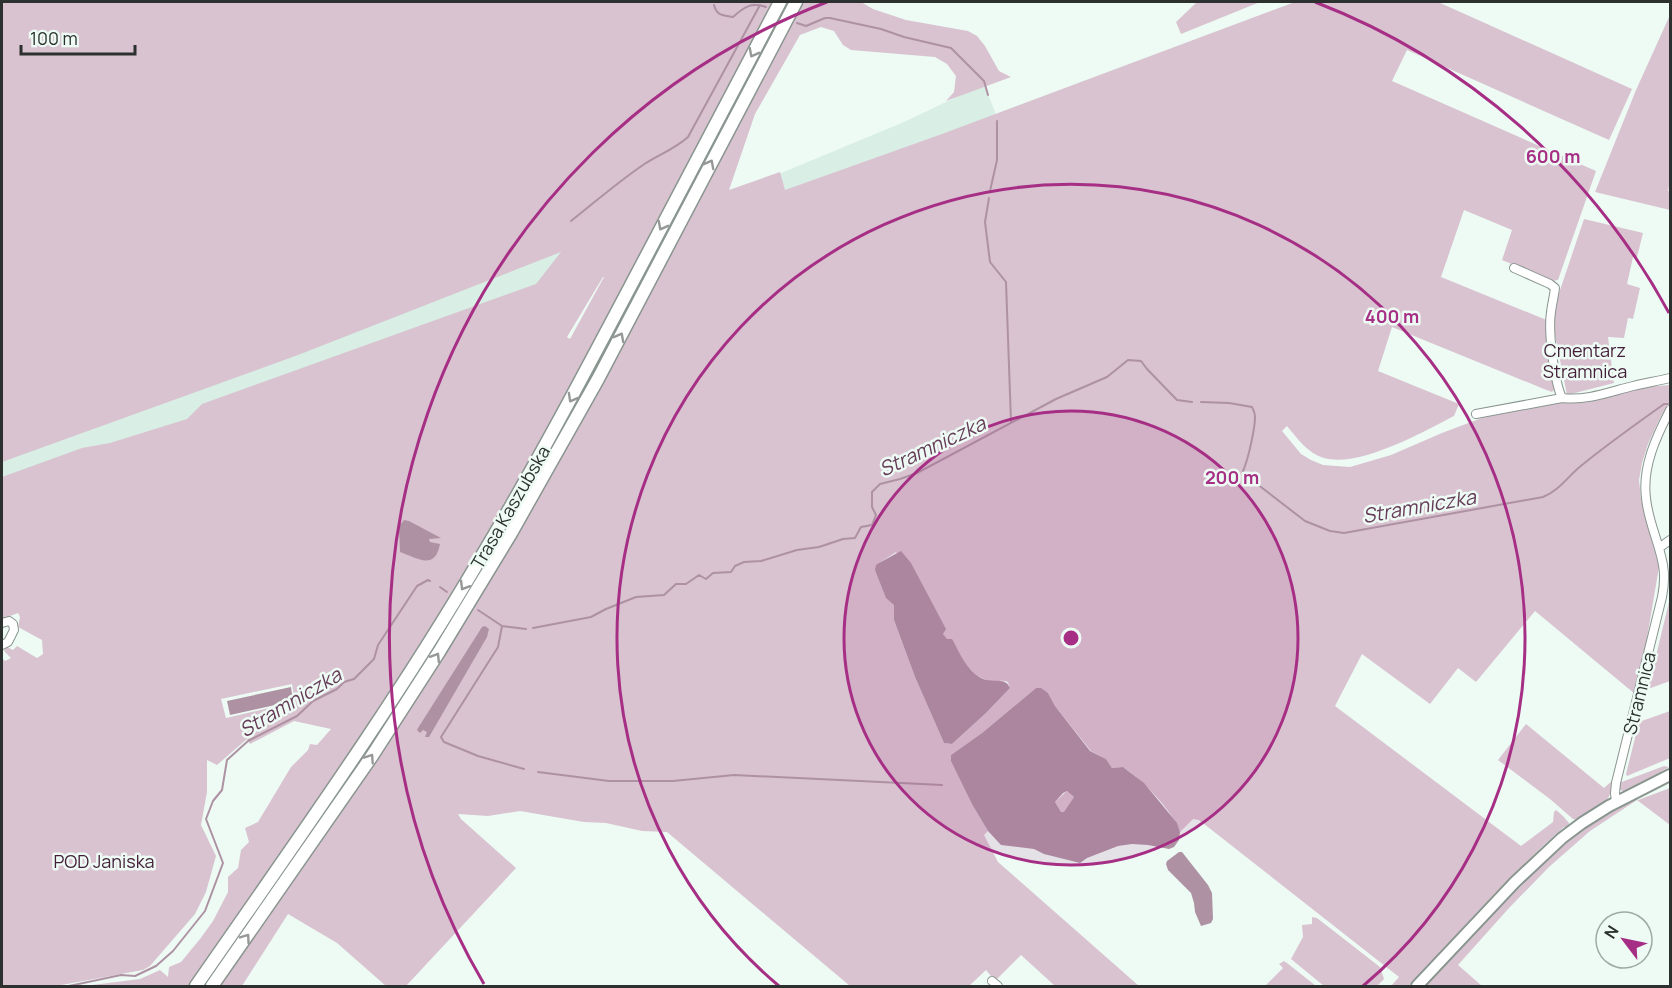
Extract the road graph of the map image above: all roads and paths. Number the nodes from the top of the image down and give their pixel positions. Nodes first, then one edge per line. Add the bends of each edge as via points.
1 (780, 2) edge
2 (796, 2) edge
3 (1514, 268) dead end
4 (1671, 378) edge
5 (1562, 398) junction
6 (1671, 410) edge
7 (1476, 414) dead end
8 (1671, 540) edge
9 (1659, 548) junction
10 (2, 623) edge
11 (2, 645) edge
12 (1671, 775) edge
13 (1616, 802) junction
14 (196, 987) edge
15 (212, 987) edge
16 (1417, 987) edge

1 -> 14 highway, Trasa Kaszubska via 587,370 483,554 362,746
15 -> 2 highway, Trasa Kaszubska via 372,756 510,535 598,379
3 - 5 street via 1555,288 1550,335
4 - 5 street via 1602,395
5 - 7 street
6 - 9 street, Stramnica via 1652,449 1645,481
8 - 9 street
9 - 13 street, Stramnica via 1664,574 1662,597 1616,783
10 - 11 street via 9,621 14,630
12 - 13 main road
13 - 16 main road via 1546,851

